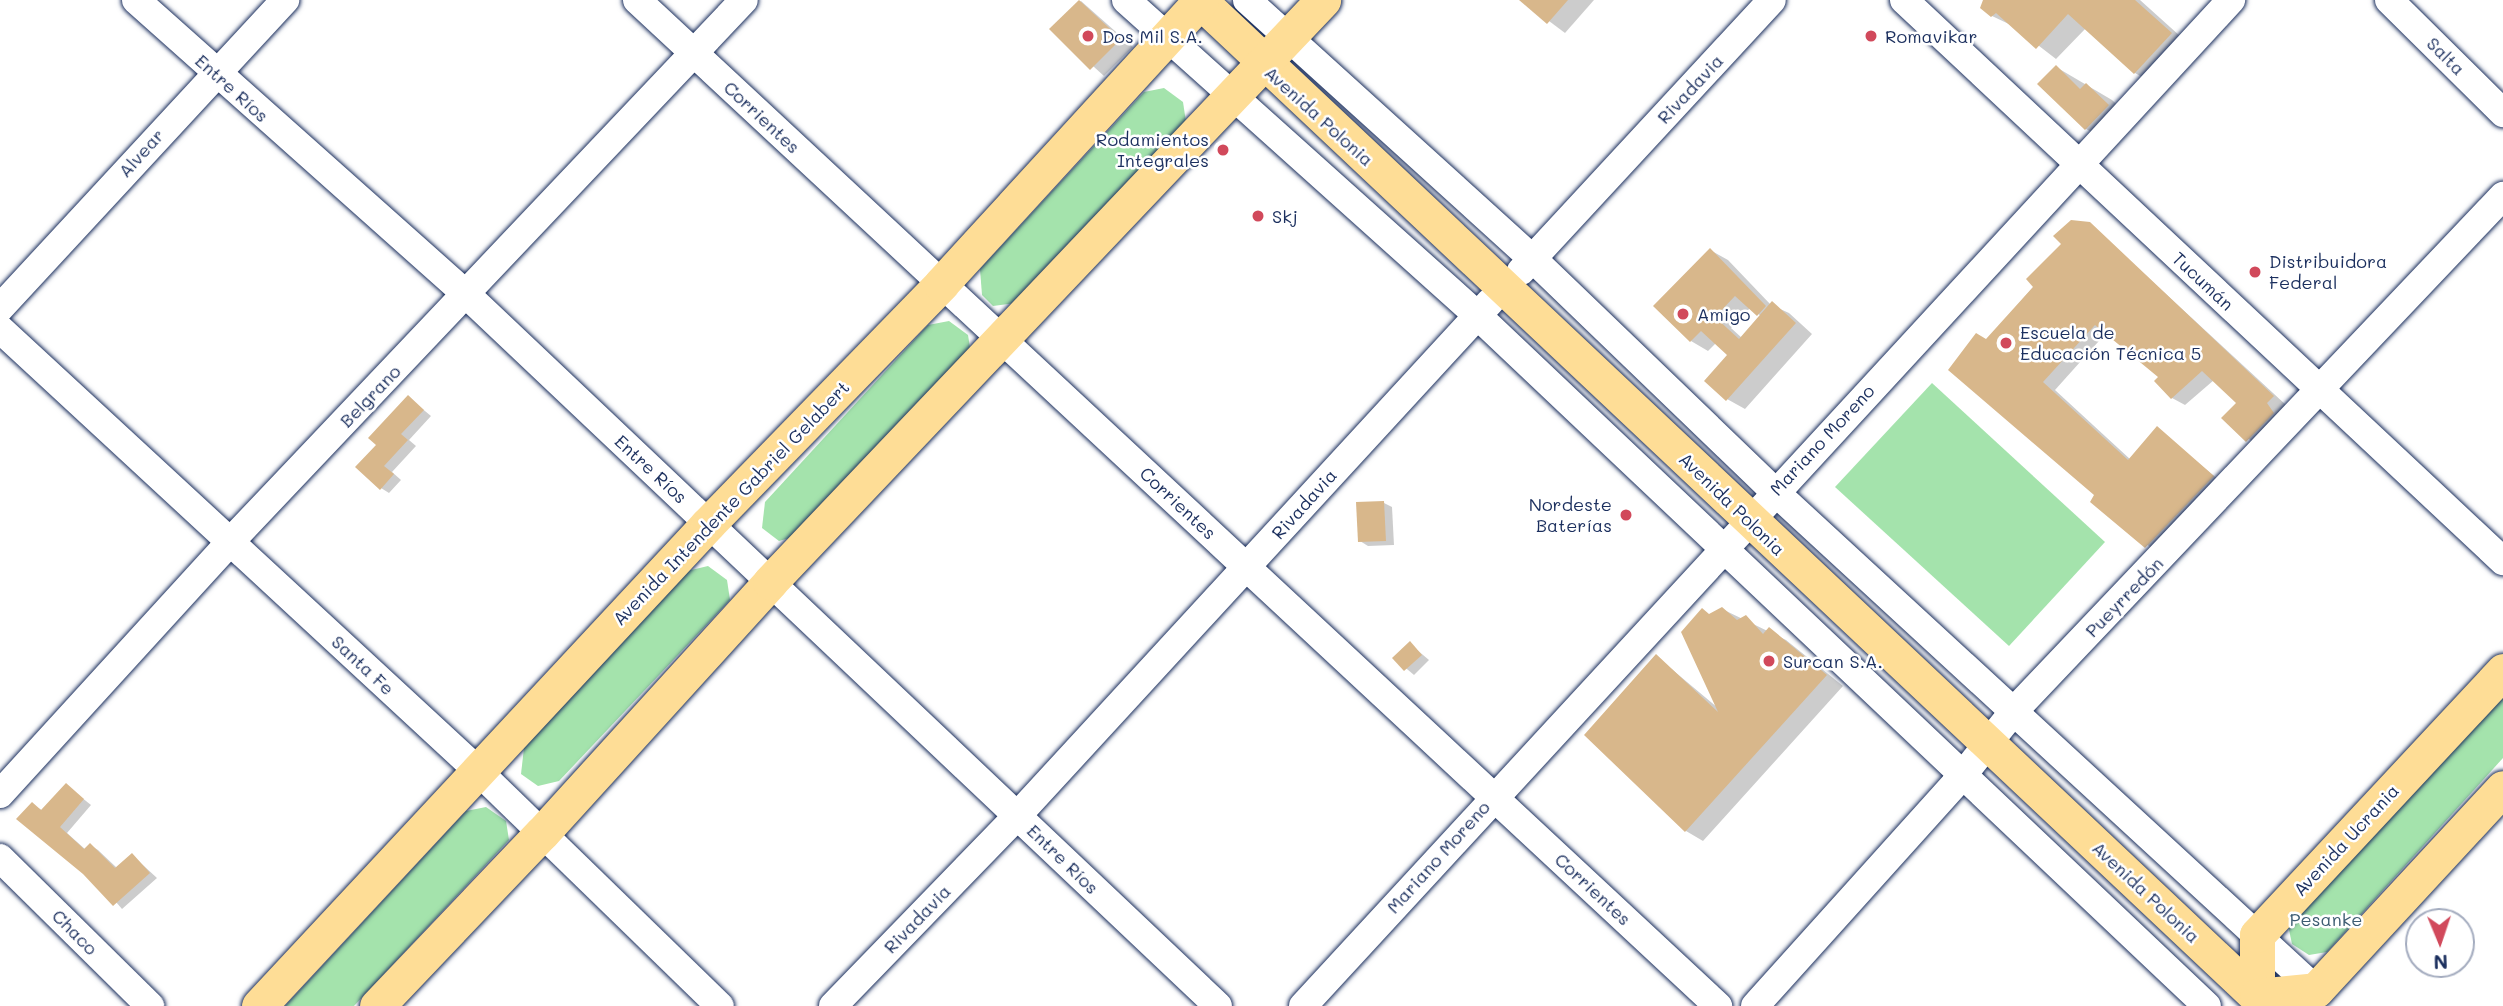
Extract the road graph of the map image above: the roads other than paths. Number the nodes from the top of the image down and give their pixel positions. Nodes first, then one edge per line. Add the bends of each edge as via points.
1 (136, 0) edge
2 (285, 0) edge
3 (637, 0) edge
4 (744, 0) edge
5 (1126, 0) edge
6 (1200, 0) edge
7 (1247, 0) edge
8 (1323, 0) edge
9 (1772, 0) edge
10 (1904, 0) edge
11 (2231, 0) edge
12 (2389, 0) edge
13 (1165, 37) junction
14 (1288, 38) junction
15 (695, 53) junction
16 (1263, 64) junction
17 (214, 72) junction
18 (1230, 97) junction
19 (2503, 113) edge
20 (2079, 164) junction
21 (2503, 196) edge
22 (1533, 259) junction
23 (941, 284) junction
24 (1506, 286) junction
25 (467, 295) junction
26 (0, 308) edge
27 (1477, 315) junction
28 (0, 329) edge
29 (1002, 340) junction
30 (2321, 392) junction
31 (1774, 491) junction
32 (1749, 521) junction
33 (708, 524) junction
34 (229, 543) junction
35 (1723, 550) junction
36 (2503, 561) edge
37 (1247, 567) junction
38 (770, 582) junction
39 (2503, 671) edge
40 (2013, 712) junction
41 (1987, 744) junction
42 (476, 769) junction
43 (1962, 776) junction
44 (2503, 788) edge
45 (0, 794) edge
46 (1492, 796) junction
47 (1017, 816) junction
48 (542, 833) junction
49 (0, 858) edge
50 (2257, 935) junction
51 (2316, 990) junction
52 (2260, 1003) edge
53 (150, 1006) edge
54 (260, 1006) edge
55 (377, 1006) edge
56 (720, 1006) edge
57 (833, 1006) edge
58 (1218, 1006) edge
59 (1303, 1006) edge
60 (1718, 1006) edge
61 (1755, 1006) edge
62 (2207, 1006) edge

1 - 17 street, Entre Ríos
2 - 17 street, Alvear
3 - 15 street, Corrientes
4 - 15 street, Belgrano
5 - 13 street
6 - 13 main road, Avenida Intendente Gabriel Gelabert
6 - 16 main road, Avenida Polonia
7 - 14 street
8 - 14 main road
9 - 22 street, Rivadavia
10 - 20 street, Tucumán
11 - 20 street, Mariano Moreno
12 - 19 street, Salta
13 - 18 street
13 - 23 main road, Avenida Intendente Gabriel Gelabert
14 - 16 main road
14 - 22 street
15 - 23 street, Corrientes
15 - 25 street, Belgrano
16 - 18 main road
16 - 24 main road, Avenida Polonia
17 - 25 street, Entre Ríos
17 - 26 street, Alvear
18 - 27 street
18 - 29 main road
20 - 30 street, Tucumán
20 - 31 street, Mariano Moreno
21 - 30 street, Pueyrredón
22 - 24 street, Rivadavia
22 - 31 street
23 - 29 street, Corrientes
23 - 33 main road, Avenida Intendente Gabriel Gelabert
24 - 27 street, Rivadavia
24 - 32 main road, Avenida Polonia
25 - 33 street, Entre Ríos
25 - 34 street, Belgrano
27 - 35 street
27 - 37 street, Rivadavia
28 - 34 street, Santa Fe
29 - 37 street, Corrientes
29 - 38 main road
30 - 36 street, Tucumán
30 - 40 street, Pueyrredón
31 - 32 street, Mariano Moreno
31 - 40 street
32 - 35 street, Mariano Moreno
32 - 41 main road, Avenida Polonia
33 - 38 street, Entre Ríos
33 - 42 main road, Avenida Intendente Gabriel Gelabert
34 - 42 street, Santa Fe
34 - 45 street, Belgrano
35 - 43 street
35 - 46 street, Mariano Moreno
37 - 46 street, Corrientes
37 - 47 street, Rivadavia
38 - 47 street, Entre Ríos
38 - 48 main road
39 - 50 main road, Avenida Ucrania
40 - 41 street, Pueyrredón
40 - 50 street
41 - 43 street, Pueyrredón
41 - 52 main road, Avenida Polonia
42 - 48 street, Santa Fe
42 - 54 main road, Avenida Intendente Gabriel Gelabert
43 - 61 street, Pueyrredón
43 - 62 street
44 - 51 main road
46 - 59 street, Mariano Moreno
46 - 60 street, Corrientes
47 - 57 street, Rivadavia
47 - 58 street, Entre Ríos
48 - 55 main road
48 - 56 street, Santa Fe
49 - 53 street, Chaco
50 - 51 street
50 - 52 main road
51 - 52 main road

